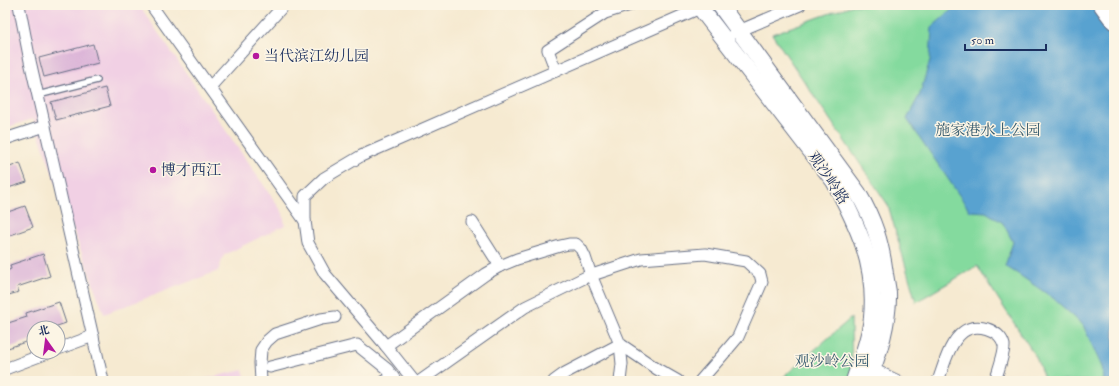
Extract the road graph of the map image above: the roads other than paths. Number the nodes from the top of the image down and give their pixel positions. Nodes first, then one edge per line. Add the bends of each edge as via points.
1 (19, 5) edge
2 (151, 5) edge
3 (284, 5) edge
4 (630, 5) edge
5 (720, 5) edge
6 (800, 5) edge
7 (1103, 5) edge
8 (696, 6) edge
9 (1114, 20) edge
10 (739, 31) junction
11 (723, 38) junction
12 (556, 71) junction
13 (97, 80) dead end
14 (210, 87) junction
15 (38, 95) junction
16 (45, 126) junction
17 (5, 139) edge
18 (305, 221) junction
19 (472, 222) dead end
20 (500, 266) junction
21 (591, 275) junction
22 (335, 317) dead end
23 (93, 336) junction
24 (620, 344) junction
25 (66, 346) edge
26 (386, 346) junction
27 (29, 360) edge
28 (270, 367) dead end
29 (5, 369) edge
30 (870, 375) edge
31 (101, 379) edge
32 (261, 381) edge
33 (385, 381) edge
34 (414, 381) edge
35 (420, 381) edge
36 (554, 381) edge
37 (620, 381) edge
38 (678, 381) edge
39 (700, 381) edge
40 (854, 381) edge
41 (898, 381) edge
42 (938, 381) edge
43 (995, 381) edge

1 - 15 street
2 - 14 street
3 - 14 street
4 - 12 street via 606,13 548,50
5 - 10 main road, 观沙岭路
6 - 10 street
7 - 9 main road
8 - 11 main road, 观沙岭路
8 - 12 street
10 - 11 street
10 - 30 main road, 观沙岭路 via 858,193 875,228 888,292 881,342
11 - 40 main road, 观沙岭路 via 834,181 860,233 870,264 872,318
12 - 18 street via 361,156 324,178 305,196
13 - 15 lane
14 - 18 street
15 - 16 street
16 - 17 street
16 - 23 street
18 - 26 street via 308,243 325,274
19 - 20 street
20 - 21 street via 576,244 581,249
20 - 26 street
21 - 24 street
21 - 35 street via 525,307
21 - 39 street via 641,259 705,254 746,261 760,274 762,282 738,337
22 - 32 street via 274,334 261,350
23 - 25 street
23 - 31 street
24 - 36 street
24 - 37 street
24 - 38 street
26 - 34 street
27 - 29 street
28 - 33 street via 357,345 387,369 394,378
30 - 41 street
42 - 43 street via 958,337 964,331 976,327 983,327 1001,338 1004,346

